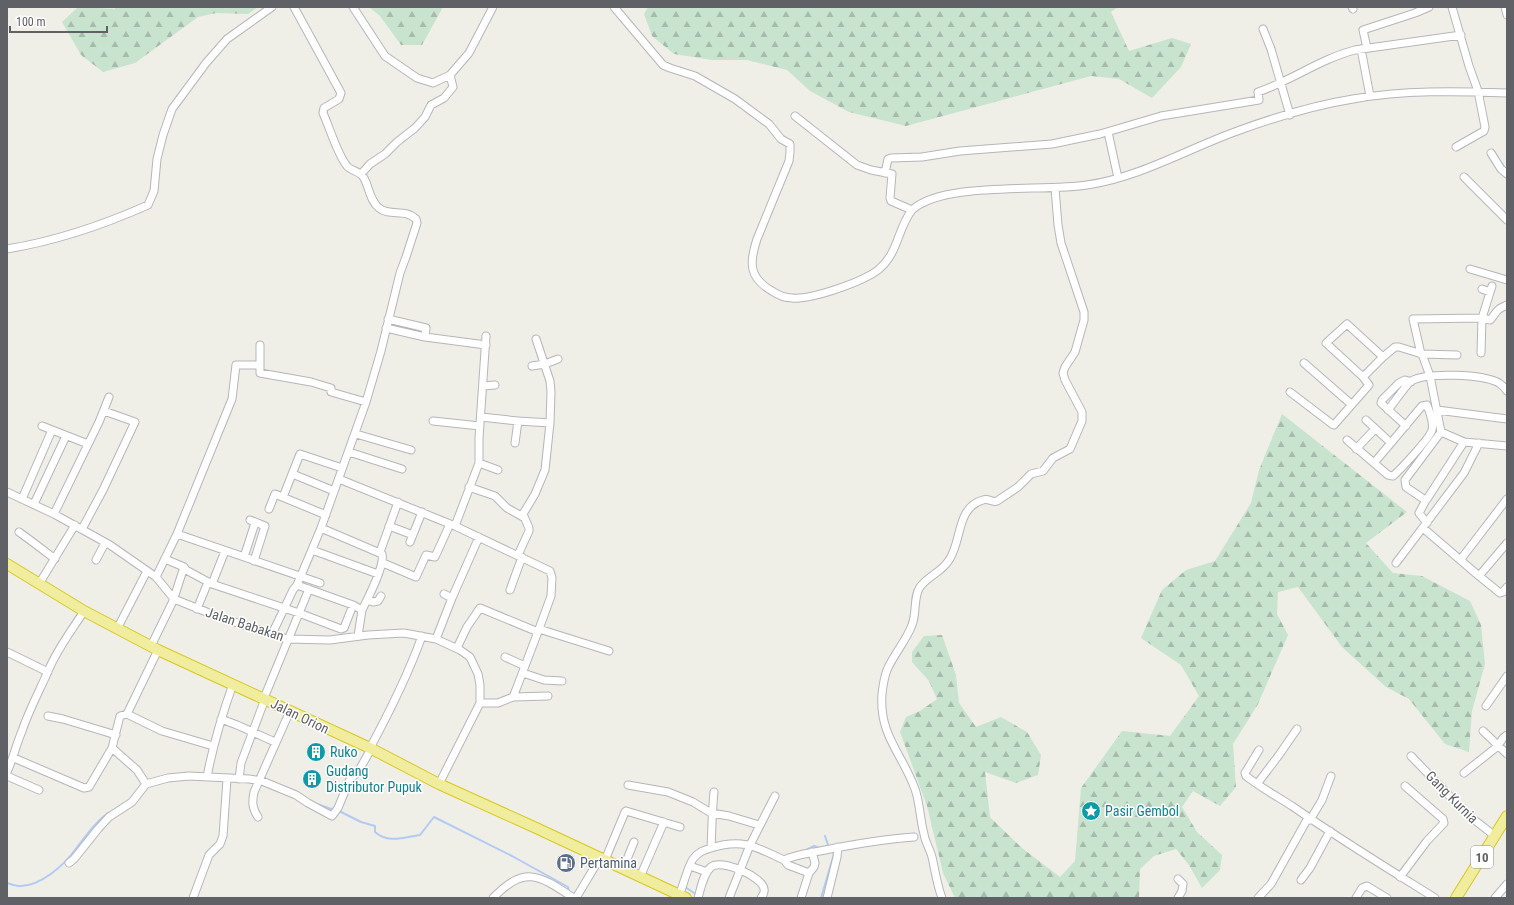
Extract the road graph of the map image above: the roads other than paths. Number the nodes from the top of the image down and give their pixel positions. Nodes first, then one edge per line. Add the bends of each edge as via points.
1 (272, 7) edge
2 (294, 7) edge
3 (353, 7) edge
4 (493, 7) edge
5 (614, 7) edge
6 (1429, 7) edge
7 (1452, 7) edge
8 (1505, 7) edge
9 (1507, 15) edge
10 (1263, 29) dead end
11 (1461, 35) junction
12 (1364, 49) junction
13 (450, 75) junction
14 (1281, 83) junction
15 (1478, 91) junction
16 (1507, 92) edge
17 (1370, 96) junction
18 (1290, 115) junction
19 (795, 116) dead end
20 (1108, 132) junction
21 (1456, 147) dead end
22 (1491, 153) dead end
23 (885, 172) junction
24 (361, 174) junction
25 (1507, 174) edge
26 (1464, 177) dead end
27 (1118, 178) junction
28 (1055, 188) junction
29 (912, 210) junction
30 (1507, 220) edge
31 (7, 249) edge
32 (1470, 269) dead end
33 (1507, 280) edge
34 (1482, 289) dead end
35 (1507, 305) edge
36 (1482, 318) junction
37 (388, 319) junction
38 (386, 328) junction
39 (486, 336) dead end
40 (425, 337) junction
41 (536, 339) dead end
42 (260, 344) dead end
43 (486, 345) junction
44 (1481, 353) dead end
45 (1421, 354) junction
46 (1457, 355) dead end
47 (1383, 357) junction
48 (558, 359) dead end
49 (1304, 363) dead end
50 (545, 364) junction
51 (260, 365) junction
52 (532, 366) dead end
53 (1430, 376) junction
54 (1363, 377) junction
55 (1411, 382) junction
56 (495, 385) dead end
57 (483, 386) junction
58 (1507, 391) edge
59 (1290, 392) dead end
60 (109, 397) dead end
61 (366, 402) junction
62 (1351, 404) junction
63 (1388, 410) junction
64 (1437, 410) junction
65 (104, 411) junction
66 (481, 417) junction
67 (1507, 419) edge
68 (1366, 420) dead end
69 (433, 421) dead end
70 (518, 421) junction
71 (550, 423) junction
72 (42, 426) dead end
73 (480, 426) junction
74 (1406, 426) junction
75 (1375, 429) junction
76 (52, 430) junction
77 (1441, 432) junction
78 (356, 434) junction
79 (66, 436) junction
80 (1347, 440) dead end
81 (515, 442) dead end
82 (1464, 442) junction
83 (1391, 443) junction
84 (1479, 443) junction
85 (88, 444) junction
86 (1507, 446) edge
87 (1356, 449) junction
88 (411, 450) dead end
89 (349, 452) junction
90 (479, 463) junction
91 (1374, 463) junction
92 (342, 468) junction
93 (402, 469) dead end
94 (498, 470) dead end
95 (295, 475) dead end
96 (339, 478) junction
97 (469, 487) junction
98 (334, 491) junction
99 (7, 492) edge
100 (283, 497) junction
101 (22, 499) junction
102 (1507, 499) edge
103 (1426, 500) junction
104 (398, 502) junction
105 (34, 504) junction
106 (269, 509) dead end
107 (422, 512) junction
108 (54, 514) junction
109 (326, 515) junction
110 (523, 516) junction
111 (452, 525) junction
112 (1425, 525) junction
113 (389, 526) junction
114 (73, 527) junction
115 (321, 528) junction
116 (82, 529) junction
117 (19, 532) dead end
118 (177, 534) junction
119 (479, 537) junction
120 (1507, 542) edge
121 (105, 544) junction
122 (312, 550) junction
123 (225, 551) junction
124 (380, 552) junction
125 (520, 556) junction
126 (244, 557) junction
127 (165, 559) junction
128 (1461, 559) junction
129 (55, 560) junction
130 (96, 560) dead end
131 (254, 561) junction
132 (383, 563) junction
133 (7, 564) edge
134 (1396, 564) dead end
135 (184, 567) junction
136 (146, 573) junction
137 (378, 574) junction
138 (300, 576) junction
139 (1479, 576) junction
140 (156, 577) junction
141 (210, 583) junction
142 (320, 583) dead end
143 (39, 584) junction
144 (297, 585) junction
145 (1507, 587) edge
146 (309, 589) junction
147 (510, 590) dead end
148 (444, 594) dead end
149 (381, 596) dead end
150 (452, 598) junction
151 (367, 600) junction
152 (172, 601) junction
153 (353, 605) junction
154 (284, 608) junction
155 (197, 609) junction
156 (84, 610) junction
157 (362, 610) junction
158 (299, 613) junction
159 (117, 629) junction
160 (539, 631) junction
161 (272, 634) junction
162 (358, 636) junction
163 (422, 636) junction
164 (287, 639) junction
165 (436, 639) junction
166 (154, 648) junction
167 (457, 648) junction
168 (609, 651) dead end
169 (7, 652) edge
170 (506, 657) dead end
171 (524, 670) junction
172 (48, 672) junction
173 (1507, 676) edge
174 (562, 681) dead end
175 (233, 684) junction
176 (548, 696) dead end
177 (512, 697) junction
178 (264, 698) junction
179 (480, 703) junction
180 (1486, 706) dead end
181 (290, 711) junction
182 (127, 714) junction
183 (48, 716) dead end
184 (221, 719) junction
185 (1297, 729) dead end
186 (1483, 731) dead end
187 (252, 732) junction
188 (116, 735) junction
189 (1507, 735) edge
190 (275, 742) junction
191 (213, 746) junction
192 (1498, 746) junction
193 (112, 748) junction
194 (370, 748) junction
195 (1259, 750) dead end
196 (1507, 754) edge
197 (1411, 756) dead end
198 (14, 758) junction
199 (7, 772) edge
200 (1464, 773) dead end
201 (7, 776) edge
202 (207, 776) junction
203 (1331, 776) dead end
204 (239, 777) junction
205 (227, 779) junction
206 (259, 779) junction
207 (145, 783) junction
208 (439, 784) junction
209 (1257, 784) junction
210 (628, 785) dead end
211 (1405, 786) dead end
212 (39, 790) dead end
213 (714, 792) dead end
214 (775, 796) dead end
215 (711, 813) junction
216 (1507, 816) edge
217 (258, 817) dead end
218 (1309, 819) junction
219 (664, 822) junction
220 (759, 825) junction
221 (680, 827) dead end
222 (1330, 831) junction
223 (1495, 836) junction
224 (914, 837) dead end
225 (634, 842) dead end
226 (750, 845) junction
227 (837, 847) junction
228 (711, 848) junction
229 (812, 852) junction
230 (603, 859) junction
231 (784, 860) junction
232 (69, 863) dead end
233 (690, 866) junction
234 (623, 869) junction
235 (740, 870) junction
236 (707, 872) junction
237 (809, 873) junction
238 (640, 877) junction
239 (1400, 877) junction
240 (1178, 879) dead end
241 (1301, 880) dead end
242 (1507, 884) edge
243 (574, 897) edge
244 (682, 897) edge
245 (193, 898) edge
246 (493, 898) edge
247 (698, 898) edge
248 (729, 898) edge
249 (761, 898) edge
250 (801, 898) edge
251 (827, 898) edge
252 (942, 898) edge
253 (1178, 898) edge
254 (1258, 898) edge
255 (1356, 898) edge
256 (1388, 898) edge
257 (1435, 898) edge
258 (1456, 898) edge
259 (1495, 898) edge

1 - 31 street via 226,39 172,108 157,159 154,191 148,205 84,230
2 - 24 street via 340,92 339,99 324,108 323,113 342,158 348,167
3 - 13 street via 385,56 417,78 433,83
4 - 13 street via 469,53
5 - 29 street via 663,65 695,76 735,99 769,124 781,139 790,144 787,166 753,251 753,273 762,285 784,297 802,298 840,288 868,276 889,258
6 - 12 street via 1363,30
7 - 11 street
8 - 9 street
10 - 14 street via 1272,49
11 - 12 street
11 - 15 street
12 - 14 street via 1334,56
12 - 17 street
13 - 24 street via 453,87 444,98 431,105 415,128
14 - 18 street
14 - 20 street via 1258,92 1259,100 1161,116
15 - 16 street
15 - 17 street
15 - 21 street via 1484,131
17 - 18 street
18 - 27 street via 1241,130
19 - 23 street via 857,166
20 - 23 street via 1052,144 890,158
20 - 27 street
22 - 25 street
23 - 29 street via 893,175 891,202
24 - 37 street via 379,208 408,213 417,223
26 - 30 street
27 - 28 street via 1088,185
28 - 29 street via 949,194 918,205
28 - 252 street via 1061,243 1084,312 1075,352 1063,373 1082,412 1080,428 1071,448 1053,458 1043,471 1031,474 998,501 984,500 970,507 961,523 950,560 919,590 913,624 883,682 882,707 886,729 915,790 924,836
32 - 33 street
34 - 36 street via 1491,289
35 - 36 street via 1499,308 1491,320
36 - 44 street
36 - 45 street via 1413,319
37 - 38 street
37 - 40 street via 426,328
38 - 40 street
38 - 61 street
39 - 43 street
40 - 43 street
41 - 50 street
42 - 51 street
43 - 57 street
45 - 46 street
45 - 47 street via 1395,347
45 - 53 street
47 - 54 street
47 - 54 street via 1347,324 1326,343
48 - 50 street
49 - 62 street
50 - 52 street
50 - 71 street via 551,392
51 - 61 street via 260,372 312,382 331,388 331,392
51 - 118 street via 236,365 232,399
53 - 55 street
53 - 58 street via 1489,379 1500,383
53 - 64 street
54 - 62 street via 1369,386
55 - 63 street
55 - 63 street via 1405,380 1399,383 1382,400 1381,404
56 - 57 street
57 - 66 street
59 - 62 street via 1332,424
60 - 65 street
61 - 78 street
63 - 74 street
64 - 67 street
64 - 77 street
65 - 85 street
65 - 116 street via 135,422
66 - 70 street
66 - 73 street
68 - 75 street
69 - 73 street
70 - 71 street
70 - 81 street
71 - 110 street via 545,470 535,494 523,511
72 - 76 street
73 - 90 street
74 - 83 street
74 - 91 street via 1422,406 1427,405 1432,420 1432,431 1402,468 1390,476
75 - 83 street
75 - 87 street
76 - 79 street
76 - 101 street
77 - 82 street
77 - 103 street via 1405,480 1406,487
78 - 88 street
78 - 89 street
79 - 85 street
79 - 105 street
80 - 87 street
82 - 84 street
82 - 103 street
83 - 91 street
84 - 86 street
84 - 112 street via 1464,473
85 - 108 street
87 - 91 street
89 - 92 street
89 - 93 street
90 - 94 street
90 - 97 street
92 - 96 street
92 - 100 street via 300,454
95 - 98 street
96 - 98 street
96 - 104 street
97 - 110 street via 495,496 507,508
97 - 111 street
98 - 109 street
99 - 101 street, Jalan Babakan
100 - 106 street via 275,494
100 - 109 street
101 - 105 street, Jalan Babakan
102 - 128 street
103 - 112 street via 1418,513
104 - 107 street
104 - 113 street
105 - 108 street, Jalan Babakan
107 - 111 street
107 - 113 street via 412,539
108 - 114 street, Jalan Babakan
109 - 115 street
110 - 125 street via 529,531
111 - 119 street
111 - 132 street via 435,557 426,555 416,577
112 - 128 street
112 - 134 street
113 - 124 street
114 - 116 street, Jalan Babakan
114 - 129 street
115 - 122 street
115 - 124 street
116 - 121 street, Jalan Babakan
117 - 129 street
118 - 123 street
118 - 127 street
119 - 125 street
119 - 150 street
120 - 139 street
121 - 130 street
121 - 136 street, Jalan Babakan
122 - 137 street
122 - 138 street
123 - 126 street
123 - 141 street
124 - 132 street
125 - 147 street
125 - 160 street via 549,570 552,576 551,596
126 - 131 street
126 - 131 street via 253,522 265,526
127 - 135 street
127 - 140 street
128 - 139 street
129 - 143 street
131 - 138 street
132 - 137 street
133 - 143 highway, Jalan Orion
135 - 141 street
135 - 152 street
136 - 140 street, Jalan Babakan
136 - 159 street
137 - 151 street
138 - 142 street
138 - 144 street
139 - 145 street via 1500,593
140 - 152 street, Jalan Babakan
141 - 154 street
141 - 155 street
143 - 156 highway, Jalan Orion
144 - 146 street
144 - 154 street
146 - 153 street
146 - 158 street
148 - 150 street
149 - 151 street via 375,602
150 - 165 street
151 - 157 street
152 - 155 street, Jalan Babakan
152 - 166 street
153 - 157 street
153 - 158 street via 342,629
154 - 158 street
154 - 161 street
155 - 161 street, Jalan Babakan
156 - 159 highway, Jalan Orion
156 - 172 street
157 - 162 street
158 - 164 street
159 - 166 highway, Jalan Orion
160 - 167 street via 480,608
160 - 168 street
160 - 171 street
161 - 164 street, Jalan Babakan
162 - 163 street, Jalan Babakan via 404,633
162 - 164 street, Jalan Babakan via 330,640
163 - 165 street, Jalan Babakan
163 - 194 street via 393,705
164 - 178 street
165 - 167 street, Jalan Babakan
166 - 175 highway, Jalan Orion
166 - 182 street
167 - 179 street, Jalan Babakan via 470,657 476,670 480,685
169 - 172 street
170 - 171 street
171 - 174 street via 544,680
171 - 177 street
172 - 198 street via 21,732
173 - 180 street
175 - 178 highway, Jalan Orion
175 - 184 street
176 - 177 street
177 - 179 street via 498,703
178 - 181 highway, Jalan Orion
178 - 187 street
179 - 208 street, Jalan Babakan
181 - 190 street
181 - 194 highway, Jalan Orion
182 - 188 street via 120,716
182 - 191 street via 162,730
183 - 188 street via 63,718
184 - 187 street
184 - 191 street
185 - 209 street
186 - 192 street
187 - 190 street
187 - 204 street
188 - 193 street
189 - 192 street
190 - 206 street
191 - 202 street
192 - 196 street
192 - 200 street
193 - 198 street via 87,788
193 - 207 street via 137,770
194 - 206 street via 358,772 350,779 332,816 296,795
194 - 208 highway, Jalan Orion
195 - 209 street via 1245,774
197 - 223 street, Gang Kurnia via 1468,815
198 - 199 street
201 - 212 street
202 - 205 street
202 - 207 street via 168,778
203 - 218 street via 1322,800
204 - 205 street
204 - 206 street
205 - 245 street via 223,836 220,844 209,855
206 - 217 street via 252,802 253,810
207 - 232 street via 132,802 98,828
208 - 230 highway, Jalan Orion
209 - 218 street
210 - 215 street via 682,796
211 - 239 street via 1443,819 1444,823
213 - 215 street
214 - 220 street
215 - 220 street
215 - 228 street
216 - 223 highway, 10
218 - 222 street
218 - 254 street via 1271,884
219 - 221 street
219 - 230 street via 624,812
219 - 238 street
220 - 226 street
222 - 239 street
222 - 241 street
223 - 258 highway, 10
224 - 227 street
225 - 234 street
226 - 228 street via 734,843
226 - 231 street
226 - 235 street
227 - 229 street
227 - 251 street
228 - 233 street via 696,856
229 - 231 street
229 - 237 street via 815,863
230 - 234 highway, Jalan Orion
230 - 243 street
231 - 237 street
233 - 236 street
233 - 244 street
234 - 238 highway, Jalan Orion
235 - 236 street via 719,864 713,865
235 - 248 street
235 - 249 street via 756,878 764,887
236 - 247 street
237 - 250 street
238 - 244 highway, Jalan Orion
239 - 257 street
240 - 253 street via 1183,884
242 - 259 street
243 - 246 street via 533,876 527,876 510,883
255 - 256 street via 1362,888 1368,886

